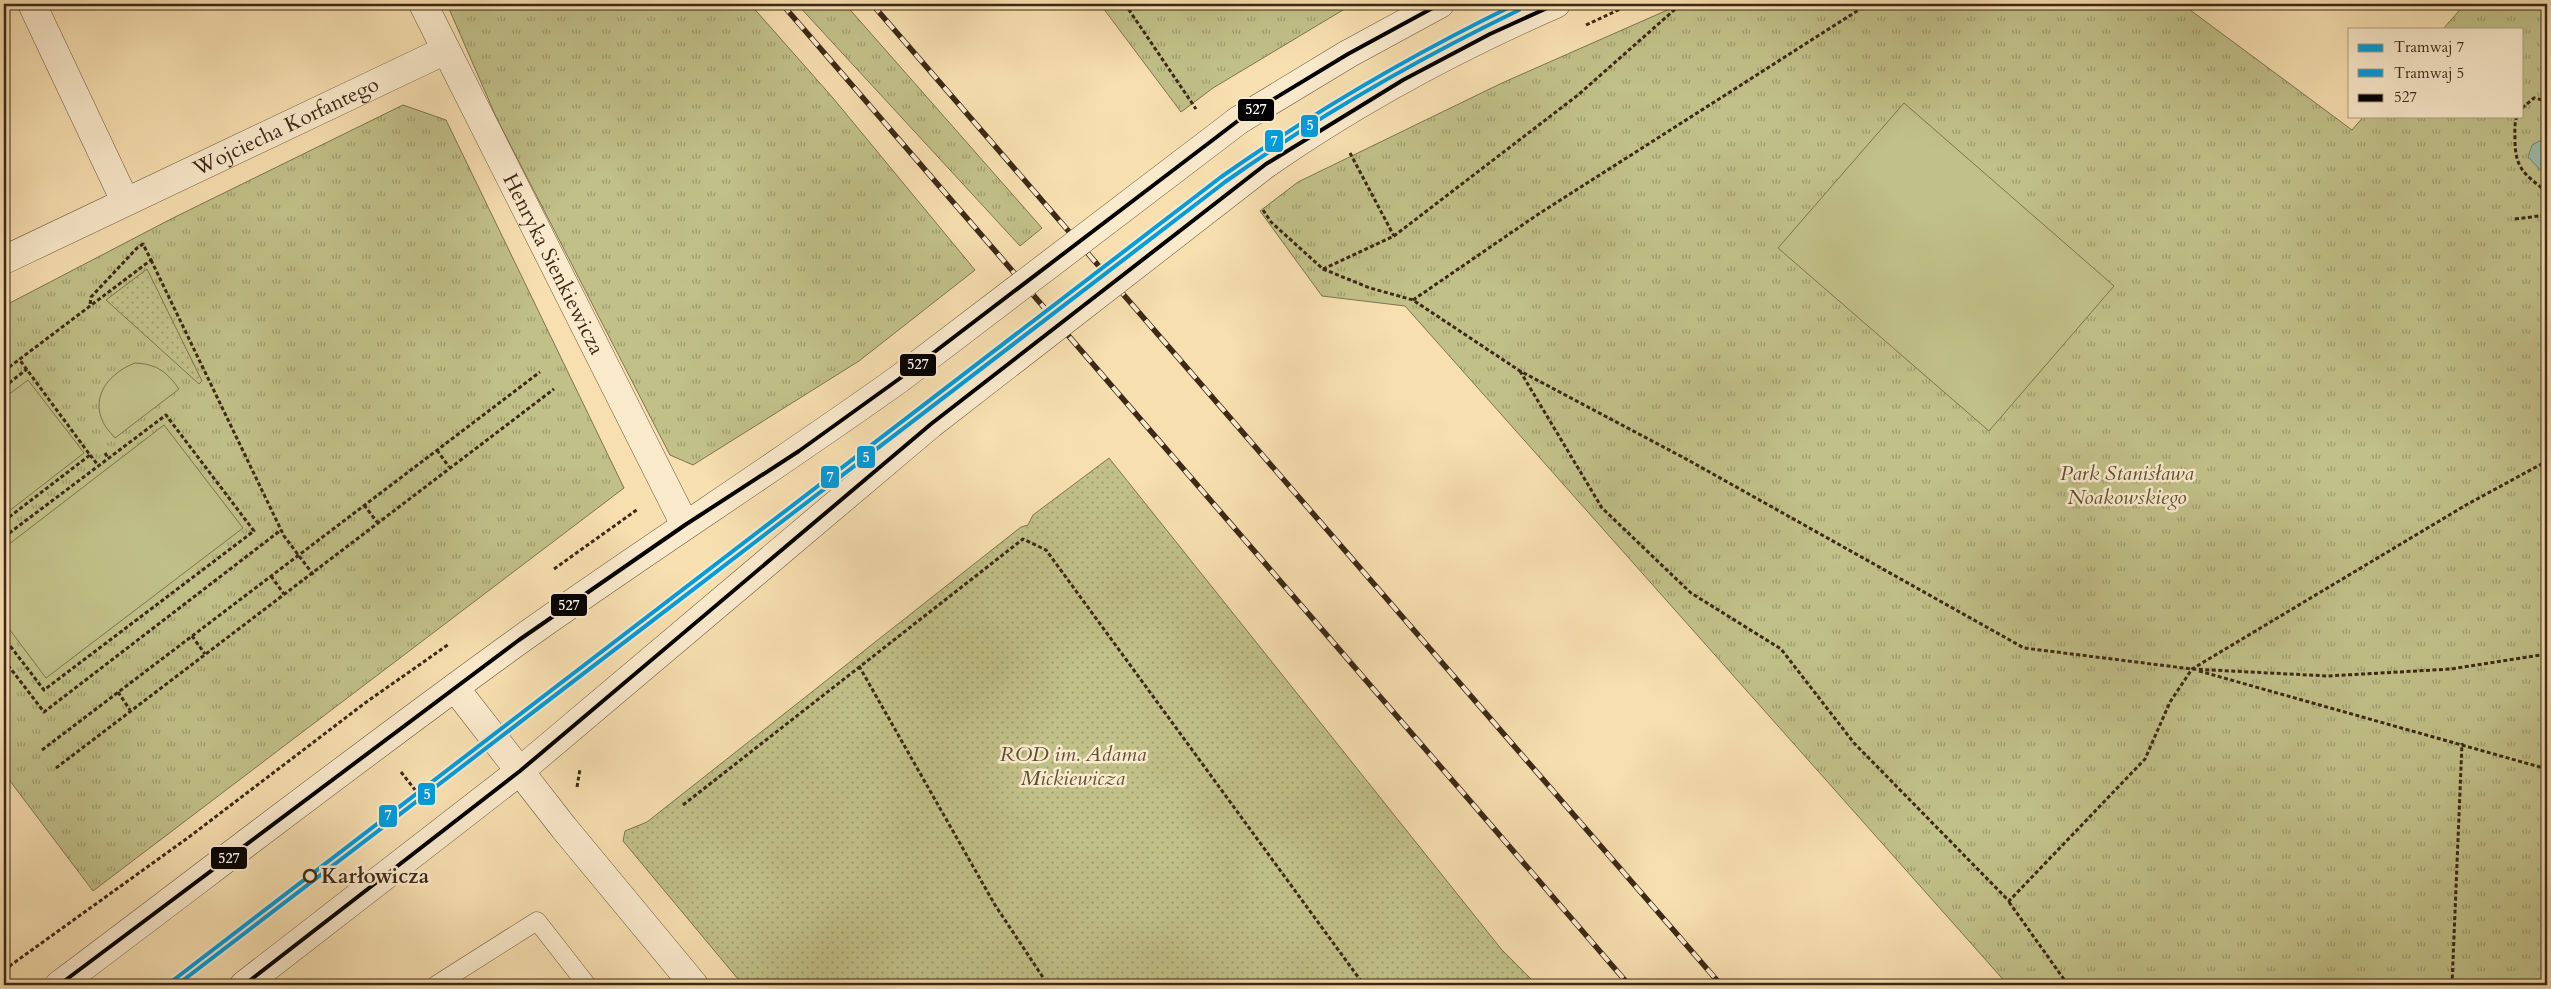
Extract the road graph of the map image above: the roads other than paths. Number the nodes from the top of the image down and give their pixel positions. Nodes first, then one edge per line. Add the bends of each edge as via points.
1 (32, 4) edge
2 (423, 4) edge
3 (1440, 4) edge
4 (1556, 4) edge
5 (446, 50) junction
6 (125, 201) junction
7 (4, 260) edge
8 (685, 525) junction
9 (455, 688) junction
10 (520, 771) junction
11 (59, 985) edge
12 (244, 985) edge
13 (436, 985) edge
14 (587, 985) edge
15 (694, 985) edge

1 - 6 street
2 - 5 street, Henryka Sienkiewicza
3 - 8 street, bridge via 1355,50 1239,120 899,379 799,451
4 - 10 street, bridge via 1403,80 1266,164 931,424
5 - 6 street, Wojciecha Korfantego
5 - 8 street, Henryka Sienkiewicza
6 - 7 street, Wojciecha Korfantego
8 - 9 street
9 - 10 street
9 - 11 street
10 - 12 street
10 - 15 street
13 - 14 lane via 537,921

